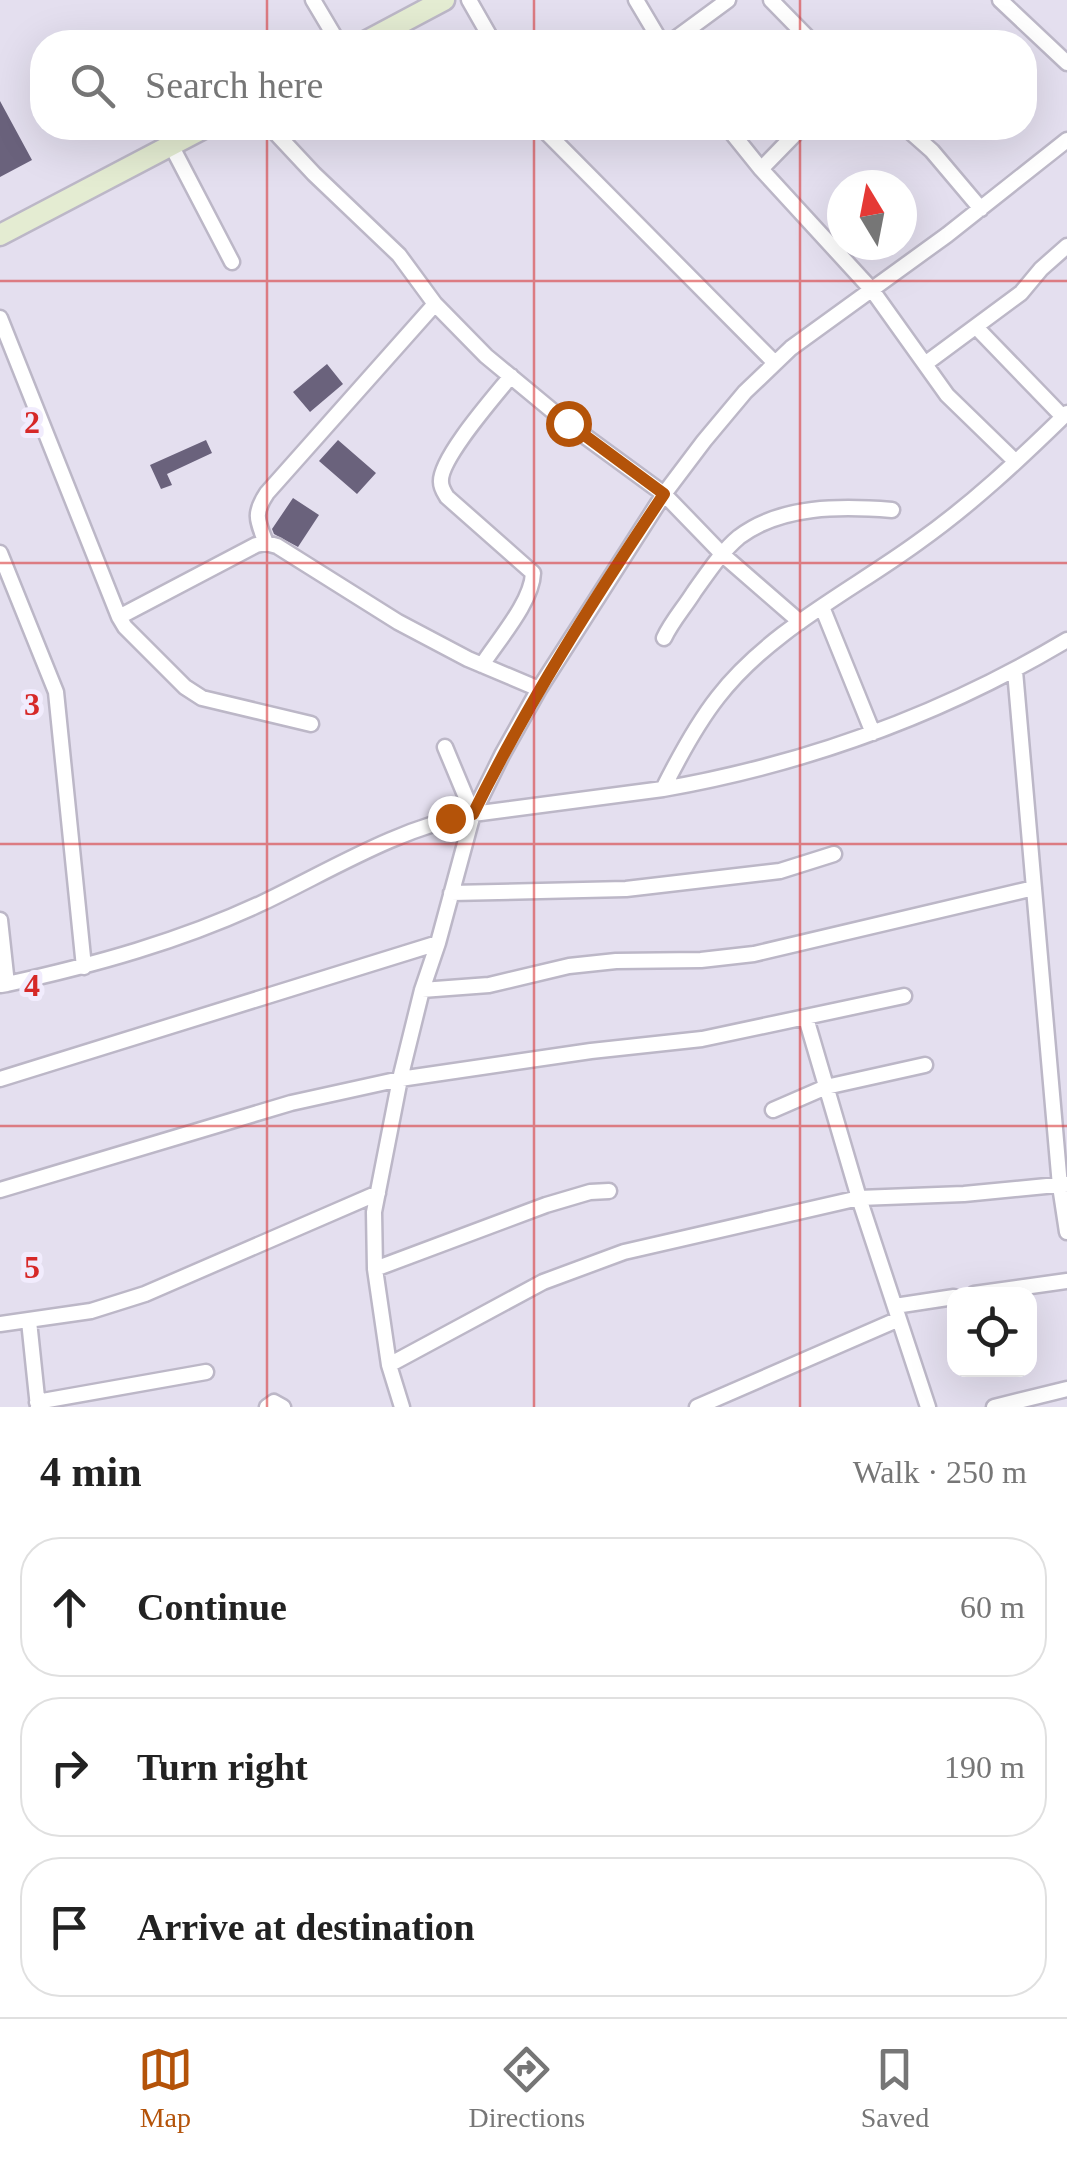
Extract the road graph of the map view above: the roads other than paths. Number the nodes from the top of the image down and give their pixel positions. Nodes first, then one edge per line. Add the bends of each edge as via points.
1 (313, 0) edge
2 (444, 0) edge
3 (470, 0) edge
4 (636, 0) edge
5 (728, 0) edge
6 (771, 0) edge
7 (1000, 0) edge
8 (417, 6) edge
9 (331, 30) edge
10 (382, 30) edge
11 (486, 30) edge
12 (654, 30) edge
13 (687, 30) edge
14 (800, 30) edge
15 (1032, 30) edge
16 (1037, 35) edge
17 (1067, 63) edge
18 (181, 140) edge
19 (281, 140) edge
20 (554, 140) edge
21 (737, 140) edge
22 (790, 140) edge
23 (920, 140) edge
24 (1067, 140) edge
25 (171, 145) junction
26 (761, 170) junction
27 (981, 209) junction
28 (0, 235) edge
29 (1067, 246) edge
30 (232, 262) dead end
31 (872, 290) junction
32 (435, 304) junction
33 (0, 318) edge
34 (976, 327) junction
35 (776, 362) junction
36 (925, 364) junction
37 (511, 376) junction
38 (1065, 415) edge
39 (1015, 462) junction
40 (664, 494) junction
41 (892, 510) dead end
42 (266, 542) junction
43 (0, 553) edge
44 (723, 555) junction
45 (822, 607) junction
46 (118, 618) junction
47 (800, 622) junction
48 (664, 638) dead end
49 (1067, 640) edge
50 (482, 665) junction
51 (1015, 671) junction
52 (539, 689) junction
53 (310, 724) dead end
54 (873, 732) junction
55 (445, 747) dead end
56 (663, 789) junction
57 (473, 814) junction
58 (834, 854) dead end
59 (1034, 888) junction
60 (451, 893) junction
61 (0, 920) edge
62 (438, 944) junction
63 (84, 967) junction
64 (3, 984) edge
65 (422, 990) junction
66 (904, 996) dead end
67 (806, 1018) junction
68 (925, 1065) dead end
69 (400, 1078) junction
70 (0, 1079) edge
71 (826, 1088) junction
72 (772, 1110) dead end
73 (1064, 1185) edge
74 (0, 1190) edge
75 (609, 1192) dead end
76 (378, 1193) junction
77 (859, 1198) junction
78 (1067, 1232) edge
79 (375, 1269) junction
80 (1067, 1281) edge
81 (1024, 1287) edge
82 (947, 1300) edge
83 (897, 1312) junction
84 (28, 1321) junction
85 (0, 1324) edge
86 (389, 1364) junction
87 (206, 1372) dead end
88 (1067, 1389) edge
89 (38, 1405) edge
90 (400, 1406) edge
91 (267, 1407) edge
92 (284, 1407) edge
93 (697, 1407) edge
94 (928, 1407) edge
95 (994, 1407) edge

1 - 9 street
2 - 8 street
3 - 11 street
4 - 12 street
5 - 13 street
6 - 14 street
7 - 15 street
8 - 10 street
16 - 17 street
18 - 25 street
19 - 32 street via 399,255
20 - 35 street
21 - 26 street
22 - 26 street
23 - 27 street
24 - 27 street
25 - 28 street
25 - 30 street
26 - 31 street
27 - 31 street
29 - 34 street
31 - 35 street
31 - 36 street
32 - 37 street
32 - 42 street via 266,493 257,521
33 - 46 street
34 - 36 street
34 - 38 street
35 - 40 street
36 - 39 street
37 - 40 street
37 - 50 street via 463,435 441,477 447,496 533,573 525,600
38 - 39 street
39 - 45 street via 918,543
40 - 44 street
40 - 52 street
41 - 44 street via 809,510 772,520
42 - 46 street
42 - 50 street
43 - 63 street via 56,692
44 - 47 street
44 - 48 street
45 - 47 street
45 - 54 street
46 - 53 street via 202,698
47 - 56 street via 719,695
49 - 51 street
50 - 52 street
51 - 54 street
51 - 59 street
52 - 57 street
54 - 56 street via 724,778
55 - 57 street
56 - 57 street
57 - 60 street
57 - 63 street via 423,827 182,936
58 - 60 street via 780,871 626,888
59 - 65 street via 754,954 569,966 488,985
59 - 73 street
60 - 62 street
61 - 64 street
62 - 65 street
62 - 70 street
63 - 64 street
65 - 69 street
66 - 67 street
67 - 69 street via 702,1039
67 - 71 street
68 - 71 street
69 - 74 street via 292,1102
69 - 76 street
71 - 72 street
71 - 77 street
73 - 77 street
73 - 78 street
75 - 79 street via 546,1205
76 - 79 street
76 - 84 street via 145,1294
77 - 83 street
77 - 86 street via 624,1252 543,1282
79 - 86 street
80 - 81 street
82 - 83 street
83 - 93 street
83 - 94 street
84 - 85 street
84 - 89 street
86 - 90 street
87 - 89 street
88 - 95 street
91 - 92 street

